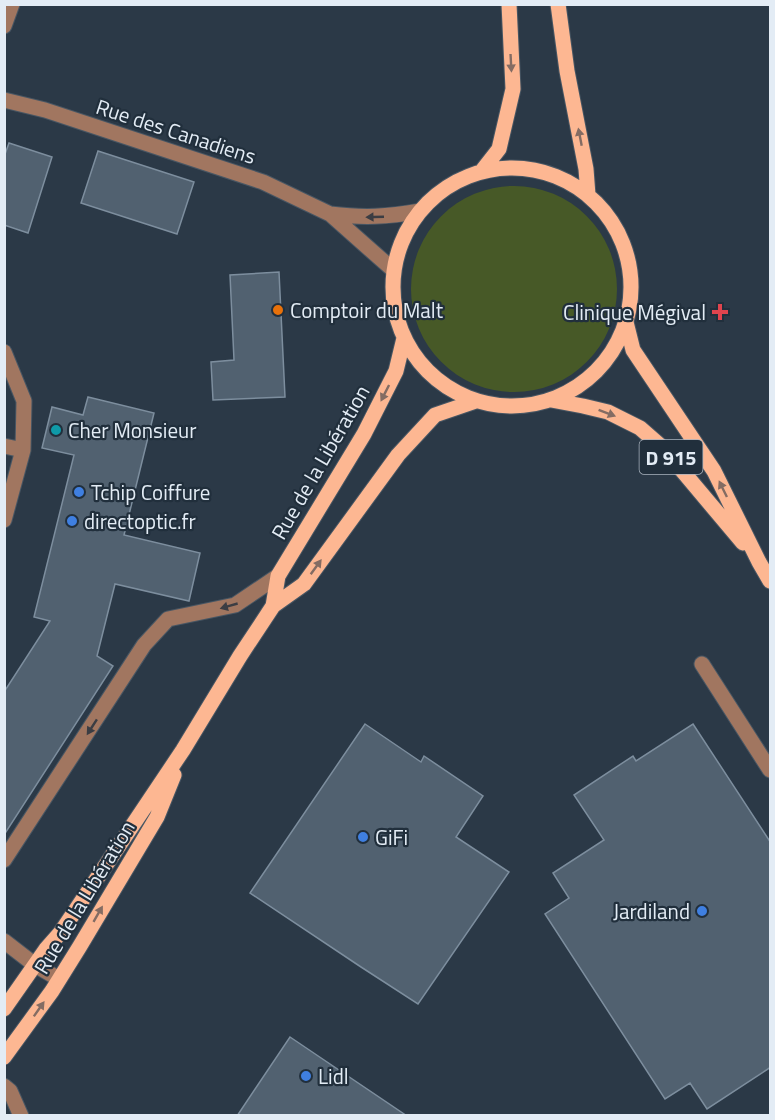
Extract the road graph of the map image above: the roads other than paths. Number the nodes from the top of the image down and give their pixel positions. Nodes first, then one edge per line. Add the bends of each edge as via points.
1 (12, 4) edge
2 (508, 4) edge
3 (558, 4) edge
4 (4, 26) edge
5 (4, 100) edge
6 (481, 172) junction
7 (588, 195) junction
8 (420, 211) junction
9 (330, 214) junction
10 (391, 268) junction
11 (626, 322) junction
12 (404, 338) junction
13 (4, 352) edge
14 (551, 400) junction
15 (476, 401) junction
16 (4, 446) edge
17 (23, 450) junction
18 (4, 520) edge
19 (759, 562) junction
20 (278, 576) junction
21 (771, 581) edge
22 (273, 606) junction
23 (702, 664) dead end
24 (183, 750) junction
25 (771, 770) edge
26 (4, 860) edge
27 (4, 941) edge
28 (35, 965) junction
29 (59, 979) junction
30 (4, 1009) edge
31 (4, 1057) edge
32 (4, 1086) edge
33 (21, 1116) edge

1 - 4 street
2 -> 6 main road via 513,89 499,149
7 -> 3 main road
5 - 9 street, Rue des Canadiens via 263,182
6 - 7 main road via 537,170
6 - 8 main road via 455,182
7 - 11 main road via 622,239 630,266
8 -> 9 street, Rue des Canadiens via 358,218
8 - 10 main road via 400,238
9 - 10 street, Rue des Canadiens
10 - 12 main road via 394,308
11 - 14 main road via 599,368 579,385
19 -> 11 main road, D 915 via 714,471 633,350
12 - 15 main road via 421,365 446,387
12 -> 20 main road, Rue de la Libération via 396,371 364,434
13 - 17 street via 24,401
14 - 15 main road via 516,406
14 -> 19 main road, D 915 via 608,412 640,428 664,449
22 -> 15 main road, Rue de la Libération via 304,584 398,455 435,415
16 - 17 street
17 - 18 street
19 - 21 main road, D 915
20 - 22 main road, Rue de la Libération
20 -> 26 street via 236,606 168,619 144,645
22 - 24 main road, Rue de la Libération
23 - 25 street
24 - 28 main road, Rue de la Libération
29 -> 24 main road, Rue de la Libération via 157,817
27 - 28 street
28 - 29 street
28 - 30 main road, Rue de la Libération
31 -> 29 main road, Rue de la Libération
32 - 33 street

